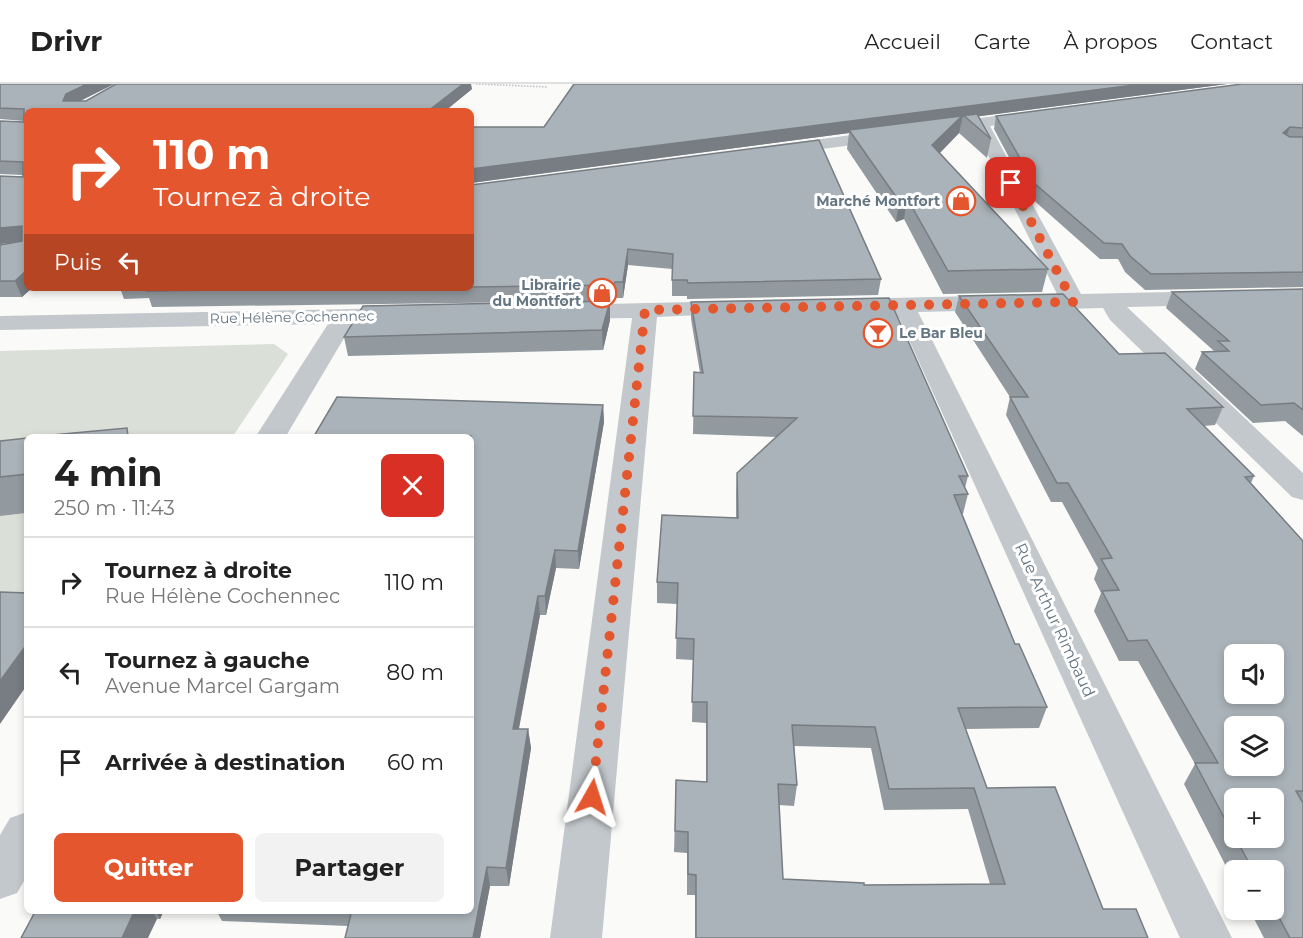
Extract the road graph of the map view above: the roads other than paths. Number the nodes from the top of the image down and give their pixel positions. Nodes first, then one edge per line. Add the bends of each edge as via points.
1 (1060, 113) edge
2 (980, 123) junction
3 (765, 152) edge
4 (1303, 296) edge
5 (1111, 301) junction
6 (1073, 302) junction
7 (901, 305) junction
8 (831, 306) edge
9 (762, 308) edge
10 (645, 310) junction
11 (540, 312) edge
12 (425, 315) edge
13 (345, 316) junction
14 (0, 323) edge
15 (272, 434) edge
16 (1303, 490) edge
17 (24, 838) edge
18 (0, 877) edge
19 (576, 938) edge
20 (1206, 938) edge

1 - 2 street
2 - 3 street
2 - 6 street
4 - 5 street
5 - 6 street
5 - 16 street via 1119,315
6 - 7 street
7 - 8 street
7 - 20 street, Rue Arthur Rimbaud via 912,320
9 - 10 street
10 - 11 street
10 - 19 street
12 - 13 street, Rue Hélène Cochennec
13 - 14 street, Rue Hélène Cochennec
13 - 15 street
17 - 18 street

